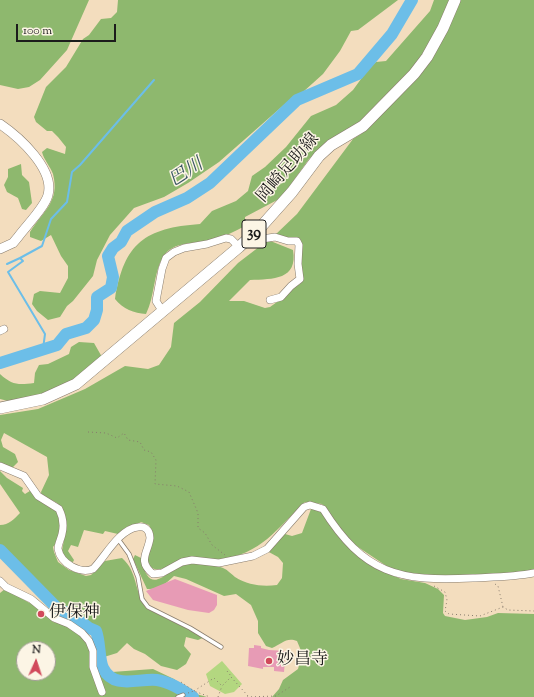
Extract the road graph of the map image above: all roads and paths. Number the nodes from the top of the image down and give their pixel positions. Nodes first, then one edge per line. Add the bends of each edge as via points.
1 (455, 0) edge
2 (0, 124) edge
3 (255, 233) junction
4 (239, 247) junction
5 (0, 248) edge
6 (270, 300) dead end
7 (163, 312) junction
8 (0, 408) edge
9 (88, 432) dead end
10 (0, 466) edge
11 (118, 539) junction
12 (229, 561) junction
13 (534, 573) edge
14 (486, 578) junction
15 (430, 579) junction
16 (0, 581) edge
17 (503, 607) junction
18 (534, 611) edge
19 (221, 647) dead end
20 (227, 671) dead end
21 (231, 677) junction
22 (181, 682) dead end
23 (222, 686) junction
24 (290, 687) dead end
25 (193, 691) junction
26 (102, 692) dead end
27 (184, 695) dead end
28 (178, 697) edge
29 (210, 697) edge
30 (218, 697) edge
31 (248, 697) edge

1 - 3 main road, 岡崎足助線 / 39 via 443,28 414,74 363,126 331,145 319,156 292,192
2 - 5 street via 43,166 50,188 46,201 18,237
3 - 4 main road, 岡崎足助線 / 39
3 - 6 street via 262,239 279,238 297,241 299,245 300,280 281,297
4 - 7 main road, 岡崎足助線 / 39
4 - 7 street via 231,239 226,238 184,248 166,258 156,301
7 - 8 main road, 岡崎足助線 / 39 via 76,384 43,399
9 - 12 path via 106,433 118,438 124,433 128,440 140,442 144,450 151,452 156,460 156,484 177,486 189,492 198,513 198,528 206,533 212,545 224,553
10 - 11 street via 24,476 38,496 59,509 63,534 58,547 60,554 70,566 83,571 93,569
11 - 12 street via 138,527 148,530 150,537 145,560 147,569 153,574 162,573 182,562 192,560 219,563
11 - 19 lane via 129,554 138,577 142,599 148,606
12 - 15 street via 253,556 267,549 304,507 310,505 323,509 351,546 369,560 398,574 415,579
13 - 14 street
14 - 15 street
14 - 17 path via 489,583 498,586
15 - 17 path via 431,584 446,592 445,611 449,614 480,616
16 - 26 street via 6,588 31,599 54,618 82,633 93,651 93,667
17 - 18 path via 508,610
20 - 21 path
21 - 23 path
21 - 31 path
22 - 25 path
23 - 25 path via 214,678
23 - 30 path
24 - 31 path via 276,696
25 - 29 path
27 - 28 lane

